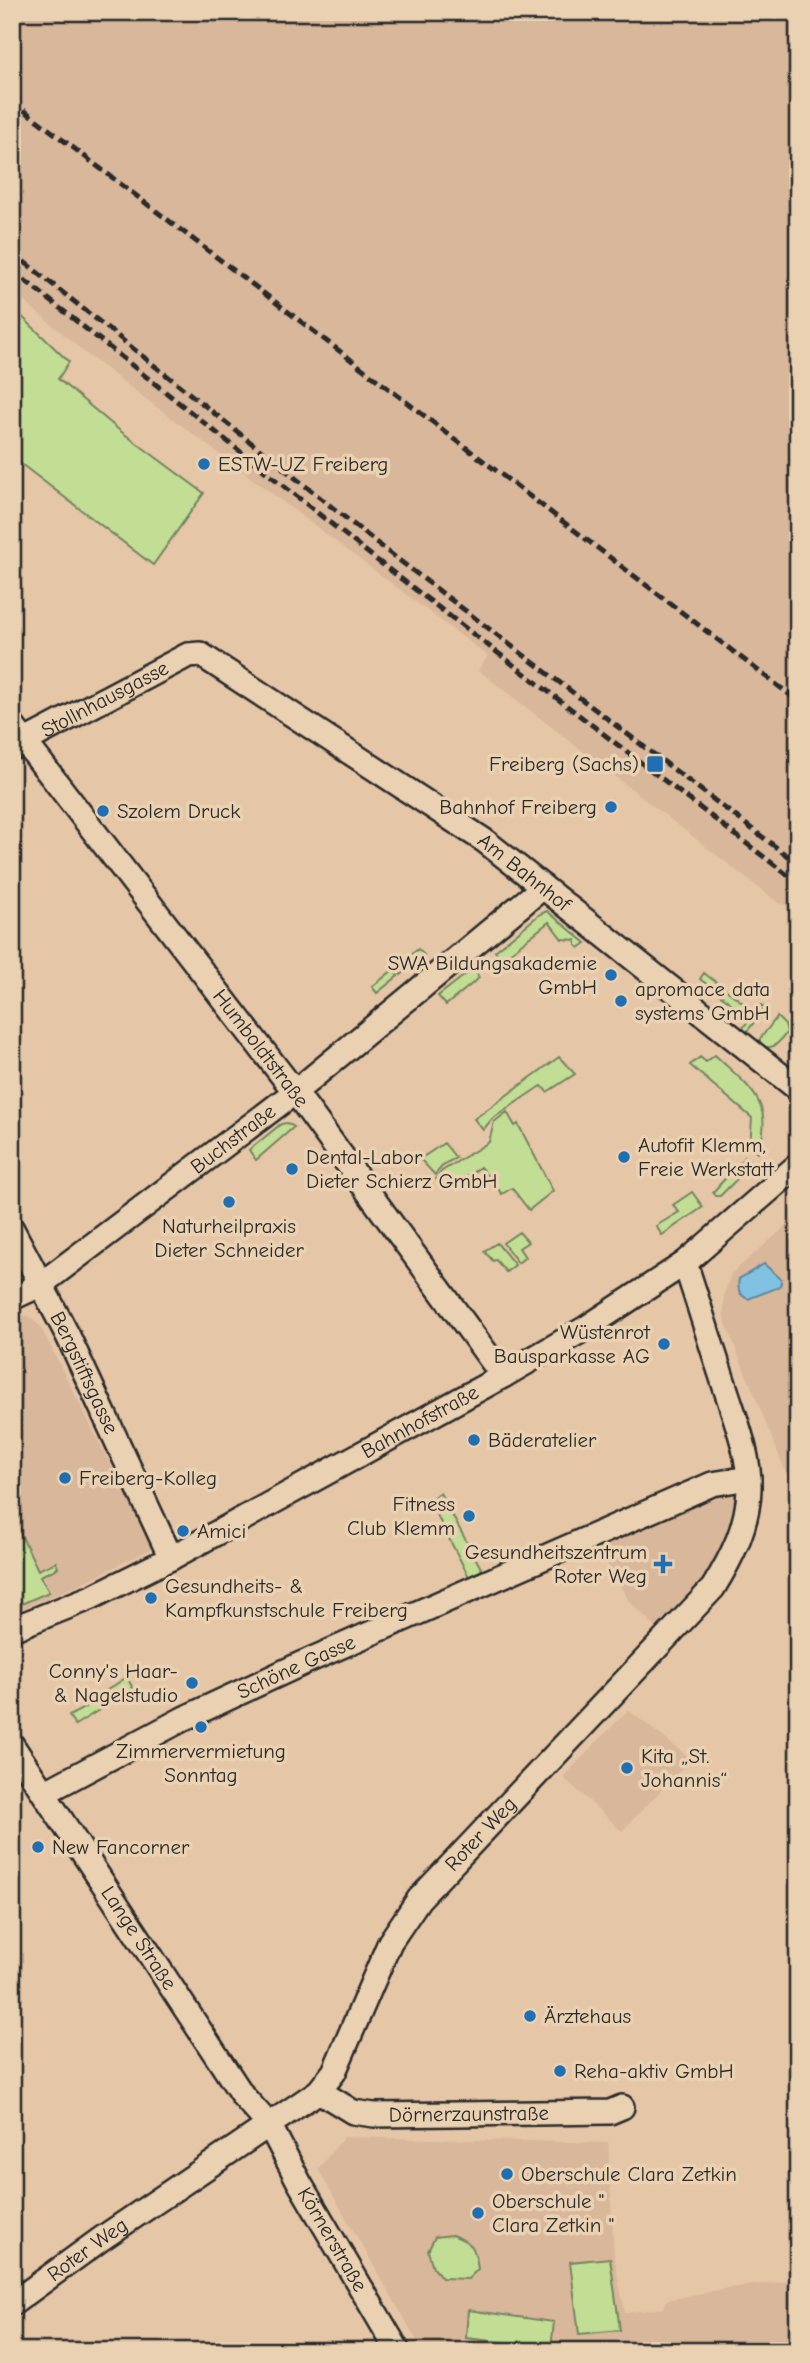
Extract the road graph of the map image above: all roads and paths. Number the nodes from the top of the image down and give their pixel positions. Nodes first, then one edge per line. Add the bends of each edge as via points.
1 (201, 654) joint
2 (17, 738) edge
3 (543, 887) junction
4 (798, 1088) edge
5 (295, 1093) junction
6 (798, 1165) edge
7 (12, 1229) edge
8 (685, 1263) junction
9 (40, 1285) junction
10 (12, 1298) edge
11 (503, 1376) junction
12 (749, 1478) junction
13 (171, 1558) junction
14 (12, 1629) edge
15 (12, 1745) edge
16 (44, 1793) junction
17 (319, 2091) junction
18 (622, 2107) dead end
19 (270, 2126) junction
20 (12, 2304) edge
21 (398, 2351) edge

1 - 2 street, Stollnhausgasse via 188,655
1 - 3 street, Am Bahnhof via 485,841
2 - 5 street, Humboldtstraße
3 - 4 street, Am Bahnhof
3 - 5 street, Buchstraße
5 - 9 street, Buchstraße
5 - 11 street, Humboldtstraße
6 - 8 street, Bahnhofstraße
7 - 9 street, Bergstiftsgasse
8 - 11 street, Bahnhofstraße
8 - 12 street, Roter Weg via 741,1435
9 - 10 street, Buchstraße
9 - 13 street, Bergstiftsgasse
11 - 13 street, Bahnhofstraße
12 - 16 street, Schöne Gasse via 712,1484 396,1621 183,1719
12 - 17 street, Roter Weg via 740,1537 713,1588 419,1899 394,1934 334,2072
13 - 14 street, Bahnhofstraße
15 - 16 street, Lange Straße
16 - 19 street, Lange Straße via 243,2096
17 - 18 street, Dörnerzaunstraße via 353,2112 374,2115 610,2112
17 - 19 street, Roter Weg
19 - 20 street, Roter Weg
19 - 21 street, Körnerstraße

